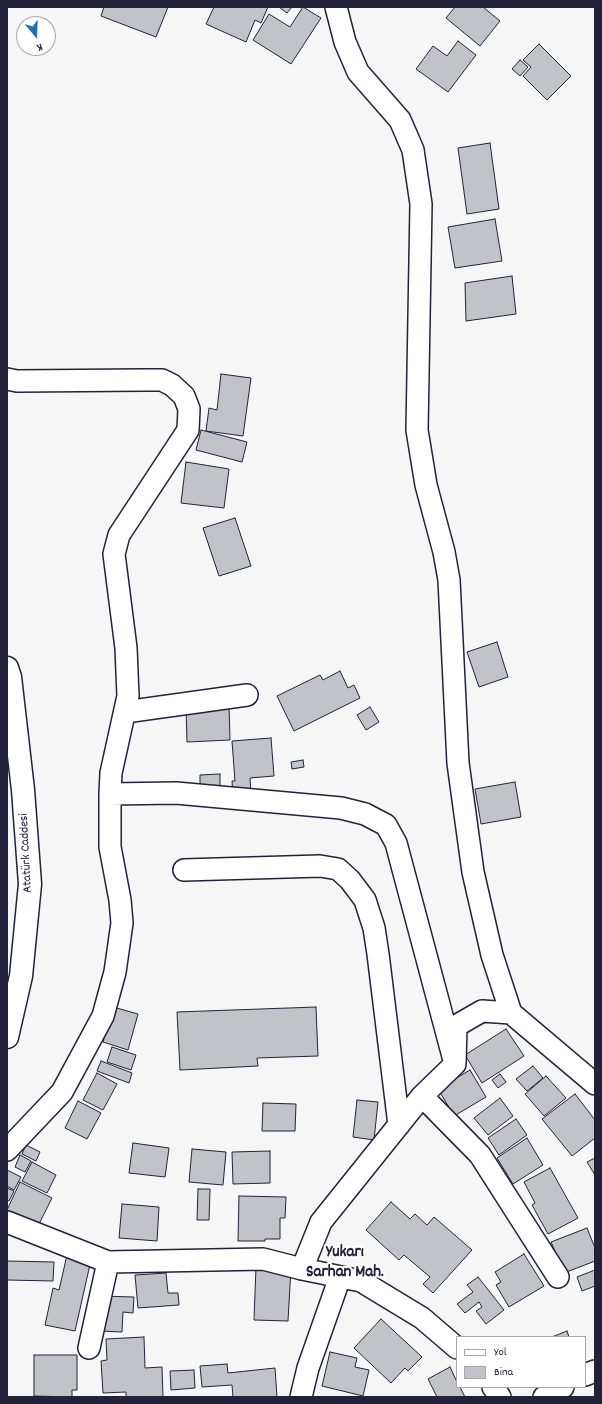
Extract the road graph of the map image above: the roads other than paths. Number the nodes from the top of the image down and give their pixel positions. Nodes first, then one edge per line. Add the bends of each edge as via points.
1 (336, 7) edge
2 (7, 379) edge
3 (7, 668) edge
4 (247, 695) dead end
5 (125, 712) junction
6 (110, 794) junction
7 (184, 870) dead end
8 (511, 1013) junction
9 (7, 1037) edge
10 (455, 1064) junction
11 (595, 1084) edge
12 (422, 1096) junction
13 (399, 1125) junction
14 (7, 1150) edge
15 (7, 1222) edge
16 (108, 1262) junction
17 (302, 1269) junction
18 (340, 1277) junction
19 (558, 1277) dead end
20 (456, 1347) edge
21 (89, 1348) dead end
22 (495, 1388) edge
23 (561, 1388) edge
24 (301, 1397) edge
25 (500, 1397) edge
26 (544, 1397) edge

1 - 8 street via 345,42 358,72 400,120 413,150 421,204 417,430 426,485 449,580 458,763 473,872 492,955
2 - 5 street via 162,380 184,396 189,409 188,430 119,535 114,554 126,648 128,696
3 - 9 main road, Atatürk Caddesi via 23,790 30,884 21,976
4 - 5 street
5 - 6 street via 111,773
6 - 10 street via 176,793 341,808 365,814 386,825 396,843
6 - 14 street via 110,847 122,923 115,972 103,1016 62,1092
7 - 13 street via 320,866 338,869 350,880 365,900 374,928
8 - 10 street via 482,1011 456,1026
8 - 11 street
10 - 12 street
12 - 13 street
12 - 19 street via 480,1154
13 - 17 street via 321,1222
15 - 16 street
16 - 17 street via 263,1259
16 - 21 street
17 - 18 street
18 - 20 street via 368,1285 422,1318
18 - 24 street via 308,1368
22 - 25 street
23 - 26 street

